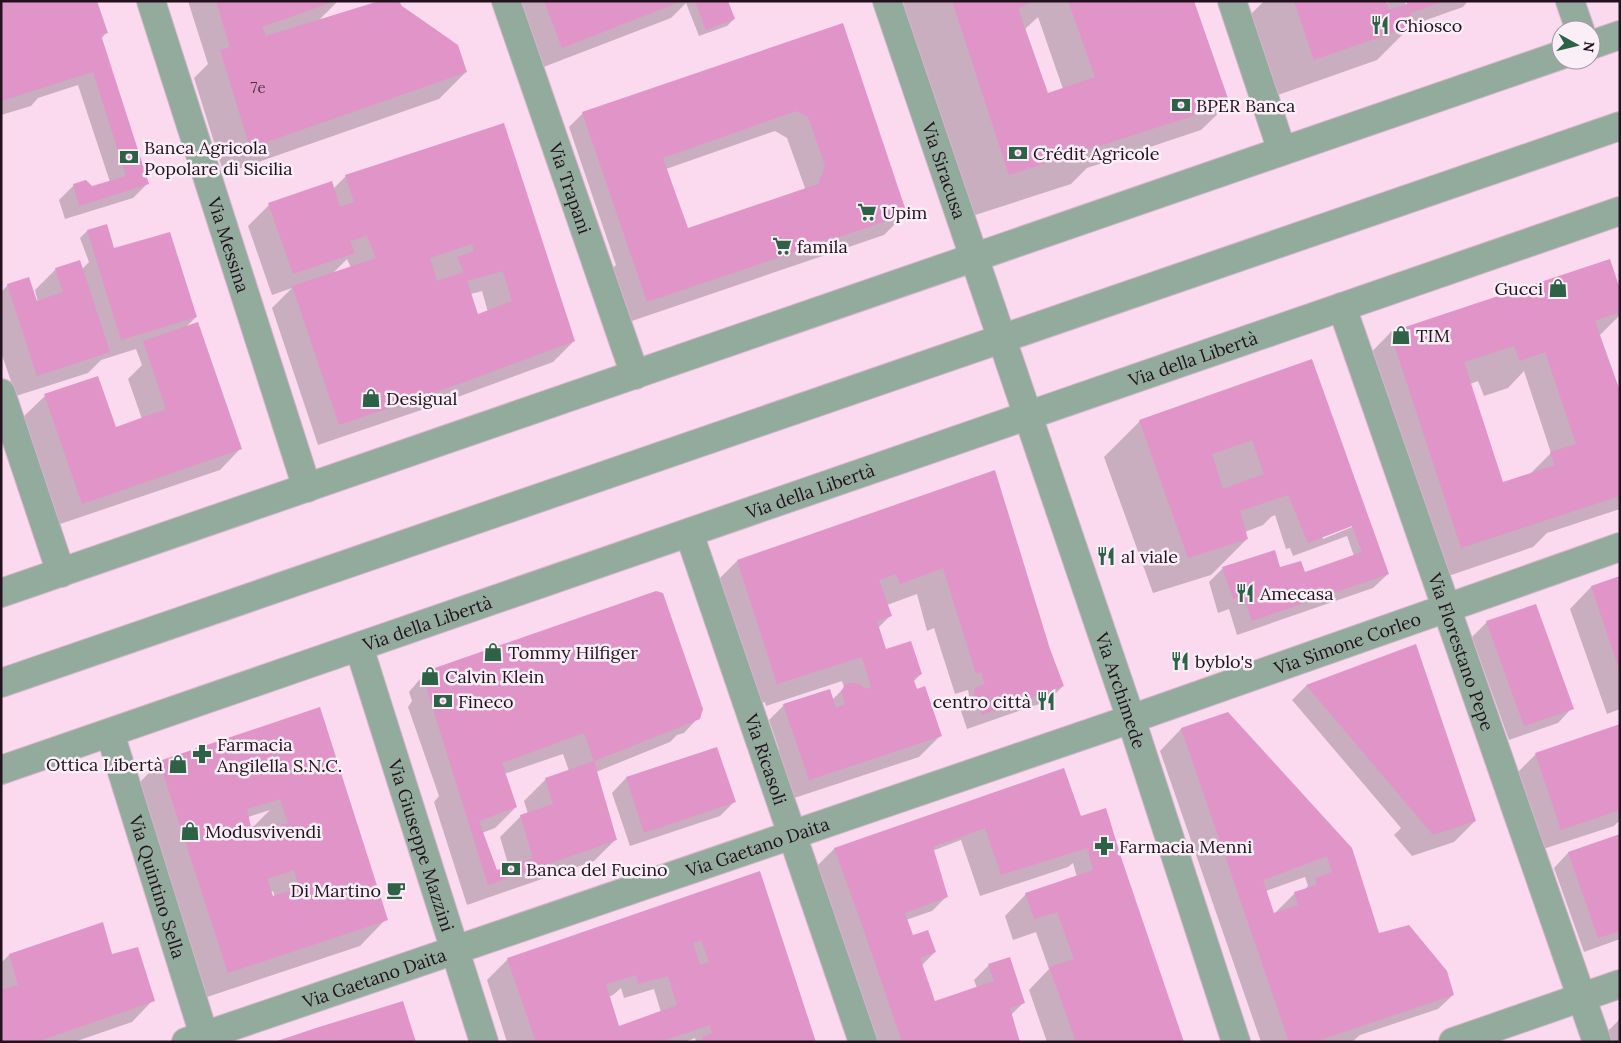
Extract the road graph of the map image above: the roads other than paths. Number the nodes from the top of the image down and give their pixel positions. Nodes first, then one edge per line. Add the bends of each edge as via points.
1 (151, 1) edge
2 (506, 1) edge
3 (887, 1) edge
4 (1232, 1) edge
5 (1570, 1) edge
6 (1577, 20) edge
7 (1620, 35) edge
8 (1601, 42) edge
9 (1551, 58) edge
10 (1620, 126) edge
11 (1282, 151) junction
12 (1620, 211) edge
13 (974, 258) junction
14 (1342, 308) junction
15 (1002, 339) junction
16 (635, 375) junction
17 (1, 392) edge
18 (1028, 416) junction
19 (307, 488) junction
20 (689, 533) junction
21 (1620, 547) edge
22 (61, 573) junction
23 (1, 593) edge
24 (1446, 608) junction
25 (359, 647) junction
26 (1, 683) edge
27 (1131, 719) junction
28 (110, 733) junction
29 (1, 770) edge
30 (791, 834) junction
31 (455, 949) junction
32 (1620, 984) edge
33 (1582, 997) junction
34 (198, 1040) edge
35 (484, 1042) edge
36 (863, 1042) edge
37 (1236, 1042) edge
38 (1453, 1042) edge
39 (1597, 1042) edge

1 - 19 street, Via Messina
2 - 16 street, Via Trapani
3 - 13 street, Via Siracusa
4 - 11 street
5 - 6 street
7 - 8 street
9 - 11 street
10 - 15 street
11 - 13 street
12 - 14 street, Via della Libertà
13 - 15 street, Via Siracusa
13 - 16 street
14 - 18 street, Via della Libertà
14 - 24 street, Via Florestano Pepe
15 - 18 street, Via Archimede
15 - 26 street
16 - 19 street
17 - 22 street
18 - 20 street, Via della Libertà
18 - 27 street, Via Archimede
19 - 22 street
20 - 25 street, Via della Libertà
20 - 30 street, Via Ricasoli
21 - 24 street, Via Simone Corleo
22 - 23 street
24 - 27 street, Via Simone Corleo
24 - 33 street, Via Florestano Pepe
25 - 28 street, Via della Libertà
25 - 31 street, Via Giuseppe Mazzini
27 - 30 street, Via Gaetano Daita
27 - 37 street, Via Archimede
28 - 29 street, Via della Libertà
28 - 34 street, Via Quintino Sella
30 - 31 street, Via Gaetano Daita
30 - 36 street, Via Ricasoli
31 - 34 street, Via Gaetano Daita
31 - 35 street, Via Giuseppe Mazzini
32 - 33 street
33 - 38 street
33 - 39 street, Via Florestano Pepe

